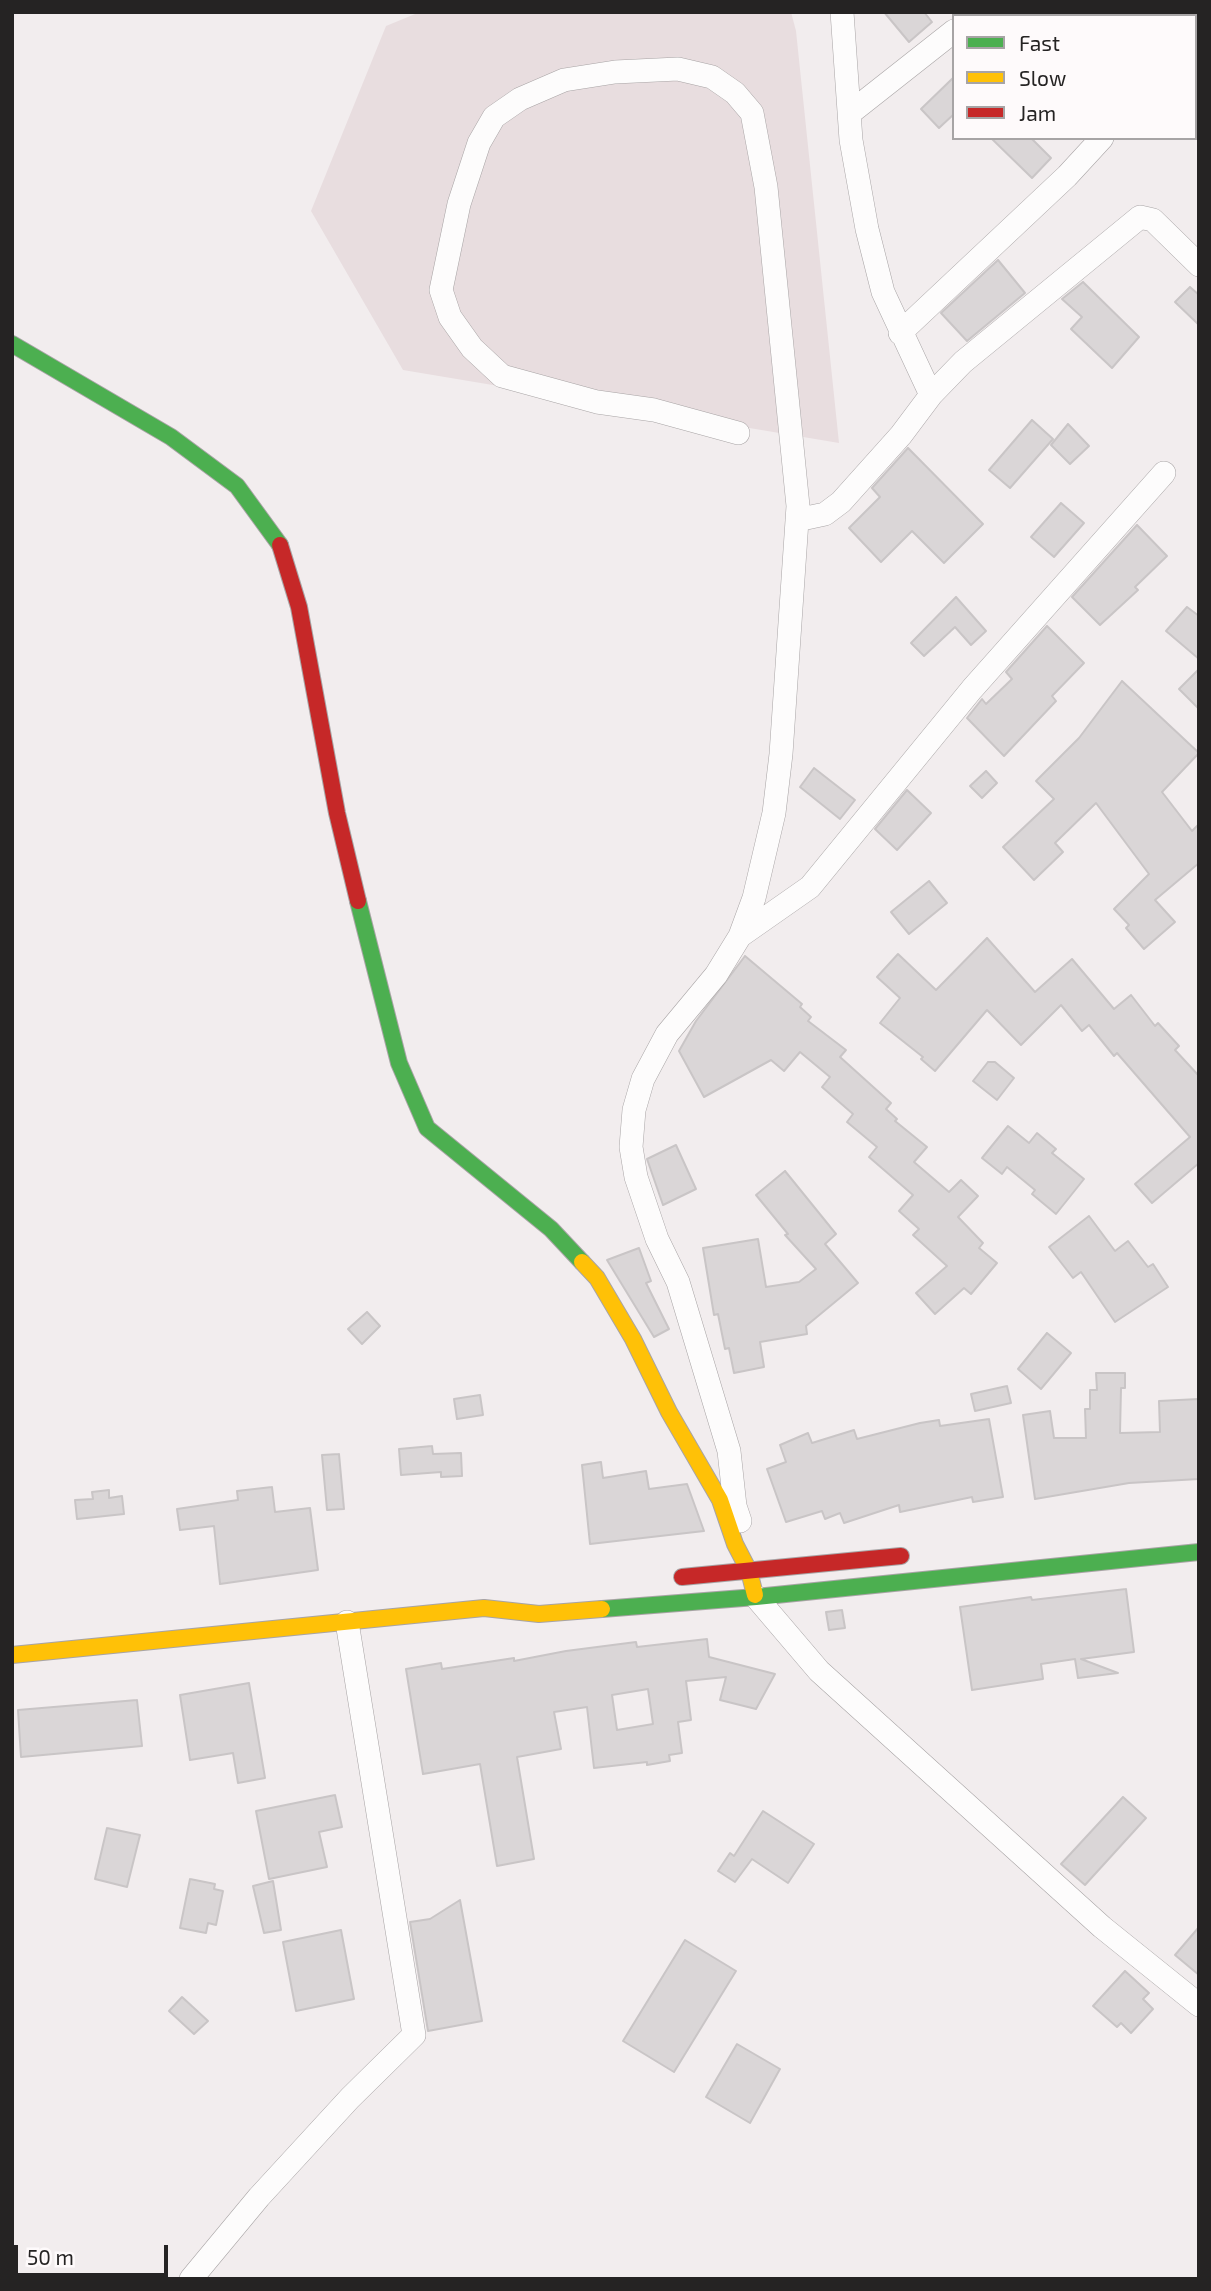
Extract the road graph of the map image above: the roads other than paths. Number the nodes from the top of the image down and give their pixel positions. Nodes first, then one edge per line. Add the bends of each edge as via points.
1 (842, 12) edge
2 (952, 33) edge
3 (850, 113) junction
4 (1100, 140) edge
5 (1199, 265) edge
6 (900, 332) junction
7 (12, 344) edge
8 (931, 395) junction
9 (738, 433) dead end
10 (1164, 473) dead end
11 (797, 520) junction
12 (740, 936) junction
13 (1199, 1552) edge
14 (923, 1553) dead end
15 (754, 1570) junction
16 (668, 1578) dead end
17 (522, 1595) dead end
18 (756, 1597) junction
19 (484, 1608) junction
20 (347, 1622) junction
21 (12, 1655) edge
22 (1199, 2005) edge
23 (191, 2279) edge

1 - 3 street
2 - 3 street
3 - 6 street via 867,229 883,292
4 - 6 street
5 - 8 street via 1153,220 1140,217 963,362
6 - 8 street
7 - 15 main road via 171,437 237,486 278,539 299,607 338,813 379,990 399,1063 427,1128 551,1229 597,1278 720,1500 735,1544
8 - 11 street via 841,502 825,514
9 - 11 street via 502,376 472,348 450,317 441,290 459,204 479,143 494,117 564,80 677,69 712,77 752,113 766,187 786,367
10 - 12 street via 972,689 810,887
11 - 12 street via 774,813
12 - 15 street via 716,975 667,1034 643,1079 631,1147 636,1177 657,1239 678,1282 729,1451 735,1506
13 - 18 main road
14 - 15 main road
15 - 16 main road
15 - 18 main road
17 - 19 main road
18 - 19 main road via 539,1614
18 - 22 street via 818,1671 1102,1927
19 - 20 main road
20 - 21 main road
20 - 23 street via 414,2035 259,2197

